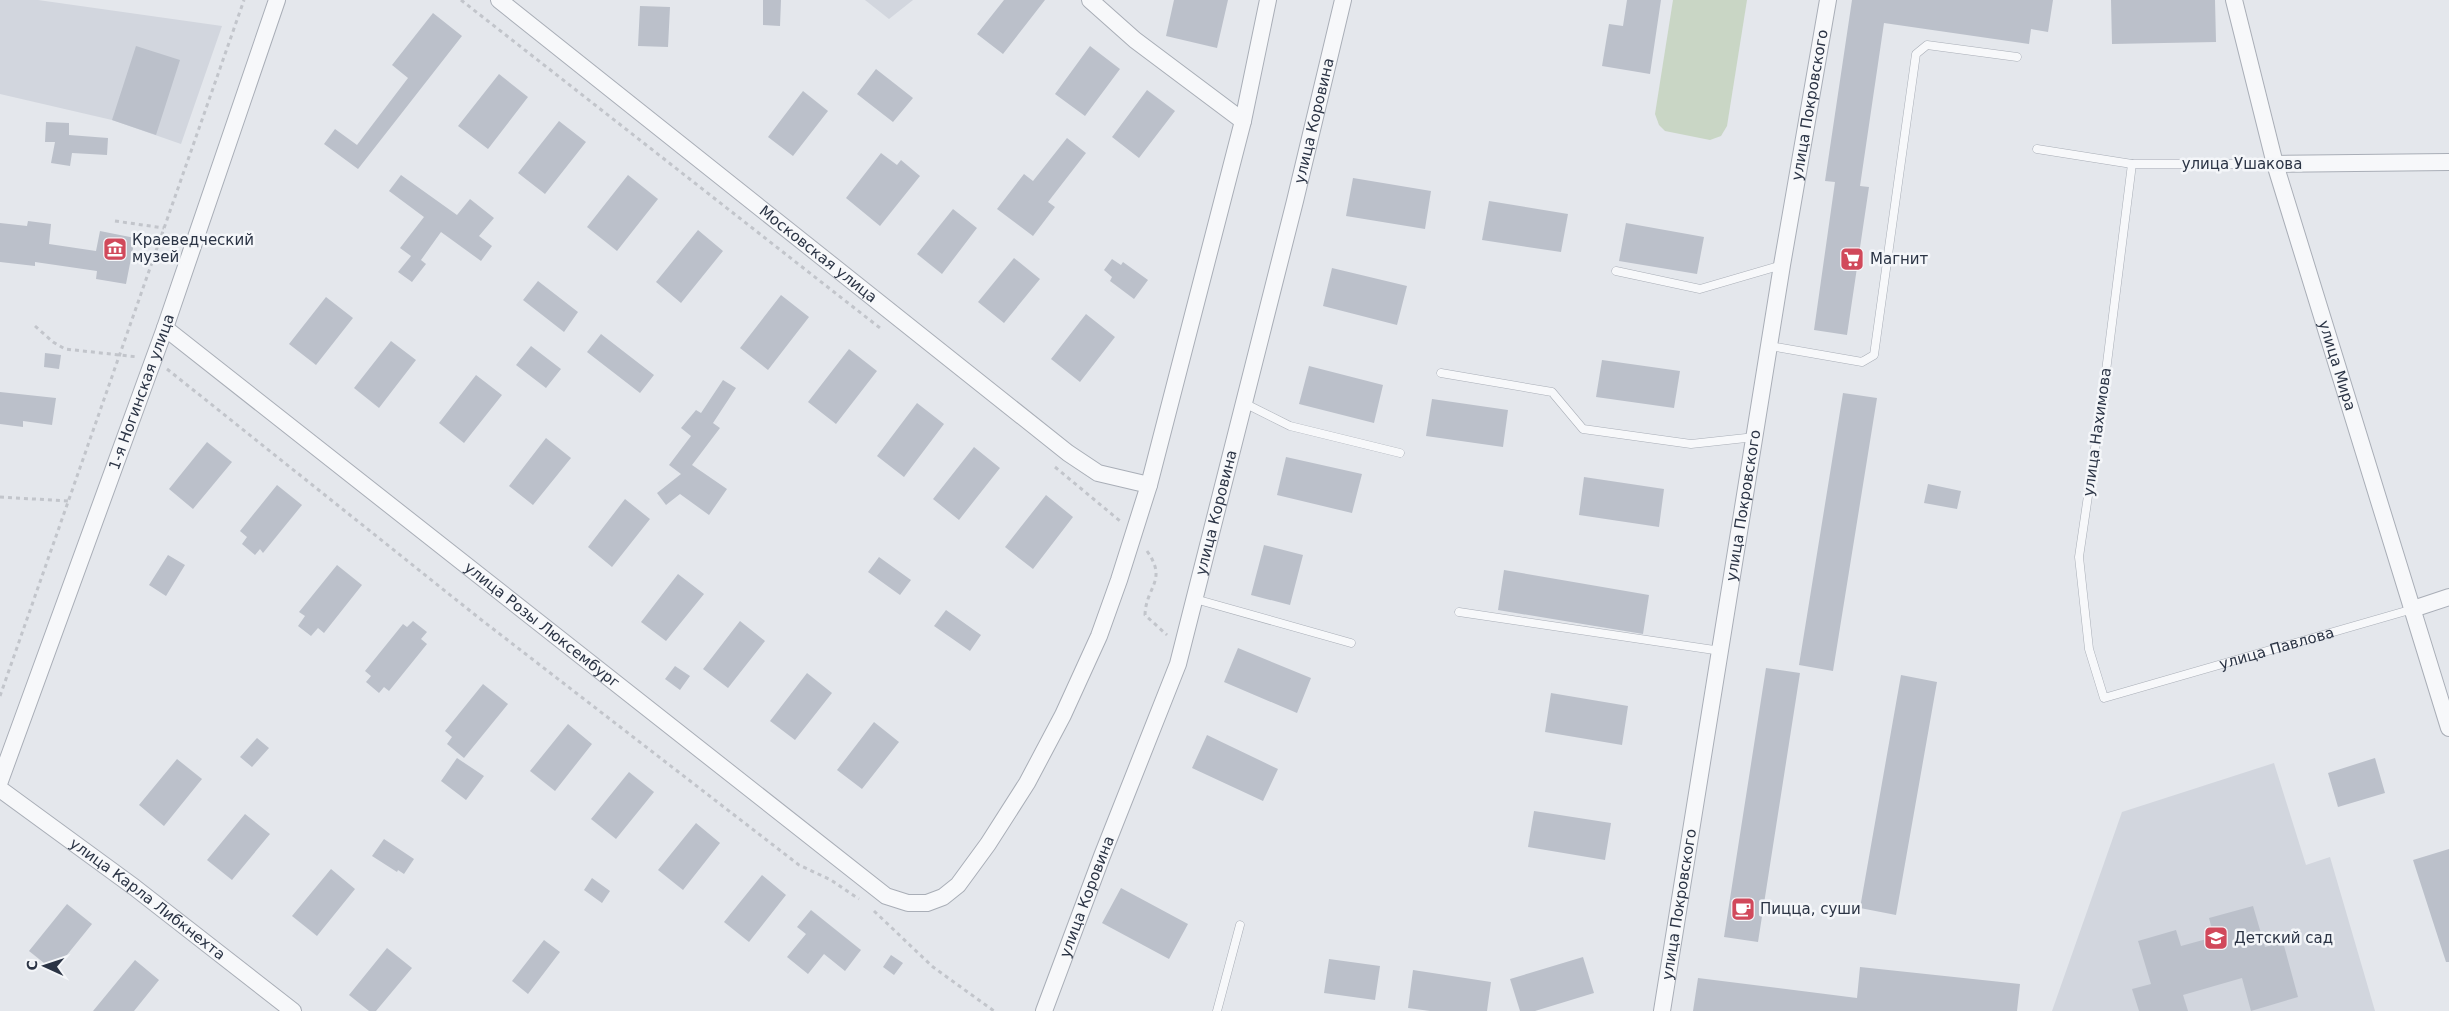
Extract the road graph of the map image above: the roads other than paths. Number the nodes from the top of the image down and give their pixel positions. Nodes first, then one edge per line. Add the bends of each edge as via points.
1 (277, 0) edge
2 (499, 0) edge
3 (1090, 0) edge
4 (1268, 0) edge
5 (1343, 0) edge
6 (1828, 0) edge
7 (2234, 0) edge
8 (2017, 57) dead end
9 (1243, 122) junction
10 (2037, 150) dead end
11 (2449, 162) edge
12 (2132, 164) junction
13 (2275, 164) junction
14 (1782, 265) junction
15 (1616, 271) dead end
16 (165, 328) junction
17 (1770, 346) junction
18 (1441, 373) dead end
19 (1244, 403) junction
20 (1755, 437) junction
21 (1400, 453) dead end
22 (1149, 485) junction
23 (2449, 597) edge
24 (1194, 599) junction
25 (2412, 609) junction
26 (1459, 612) dead end
27 (1351, 643) dead end
28 (1721, 650) junction
29 (2104, 698) joint
30 (2449, 728) edge
31 (0, 781) edge
32 (0, 789) edge
33 (1240, 925) dead end
34 (293, 1011) edge
35 (1044, 1011) edge
36 (1217, 1011) edge
37 (1662, 1011) edge

1 - 16 street, 1-я Ногинская улица
2 - 22 street, Московская улица via 1068,453 1098,472
3 - 9 street via 1135,40
4 - 9 street
5 - 19 street, улица Коровина
6 - 14 street, улица Покровского
7 - 13 street, улица Мира
8 - 17 lane via 1927,45 1916,54 1874,355 1862,362
9 - 22 street
10 - 12 lane, улица Ушакова
11 - 13 street, улица Ушакова
12 - 13 lane, улица Ушакова
12 - 29 lane, улица Нахимова via 2079,557 2089,649
13 - 25 street, улица Мира
14 - 15 lane via 1700,288
14 - 17 street, улица Покровского
16 - 22 street, улица Розы Люксембург via 886,896 908,903 927,903 943,897 958,885 1027,783 1099,636
16 - 31 street, 1-я Ногинская улица
17 - 20 street, улица Покровского
18 - 20 lane via 1552,392 1583,429 1691,444
19 - 21 lane via 1290,426
19 - 24 street, улица Коровина
20 - 28 street, улица Покровского
23 - 25 street, улица Павлова
24 - 27 lane
24 - 35 street, улица Коровина via 1178,664
25 - 29 lane, улица Павлова
25 - 30 street, улица Мира
26 - 28 lane
28 - 37 street, улица Покровского
32 - 34 street, улица Карла Либкнехта via 134,887
33 - 36 lane

